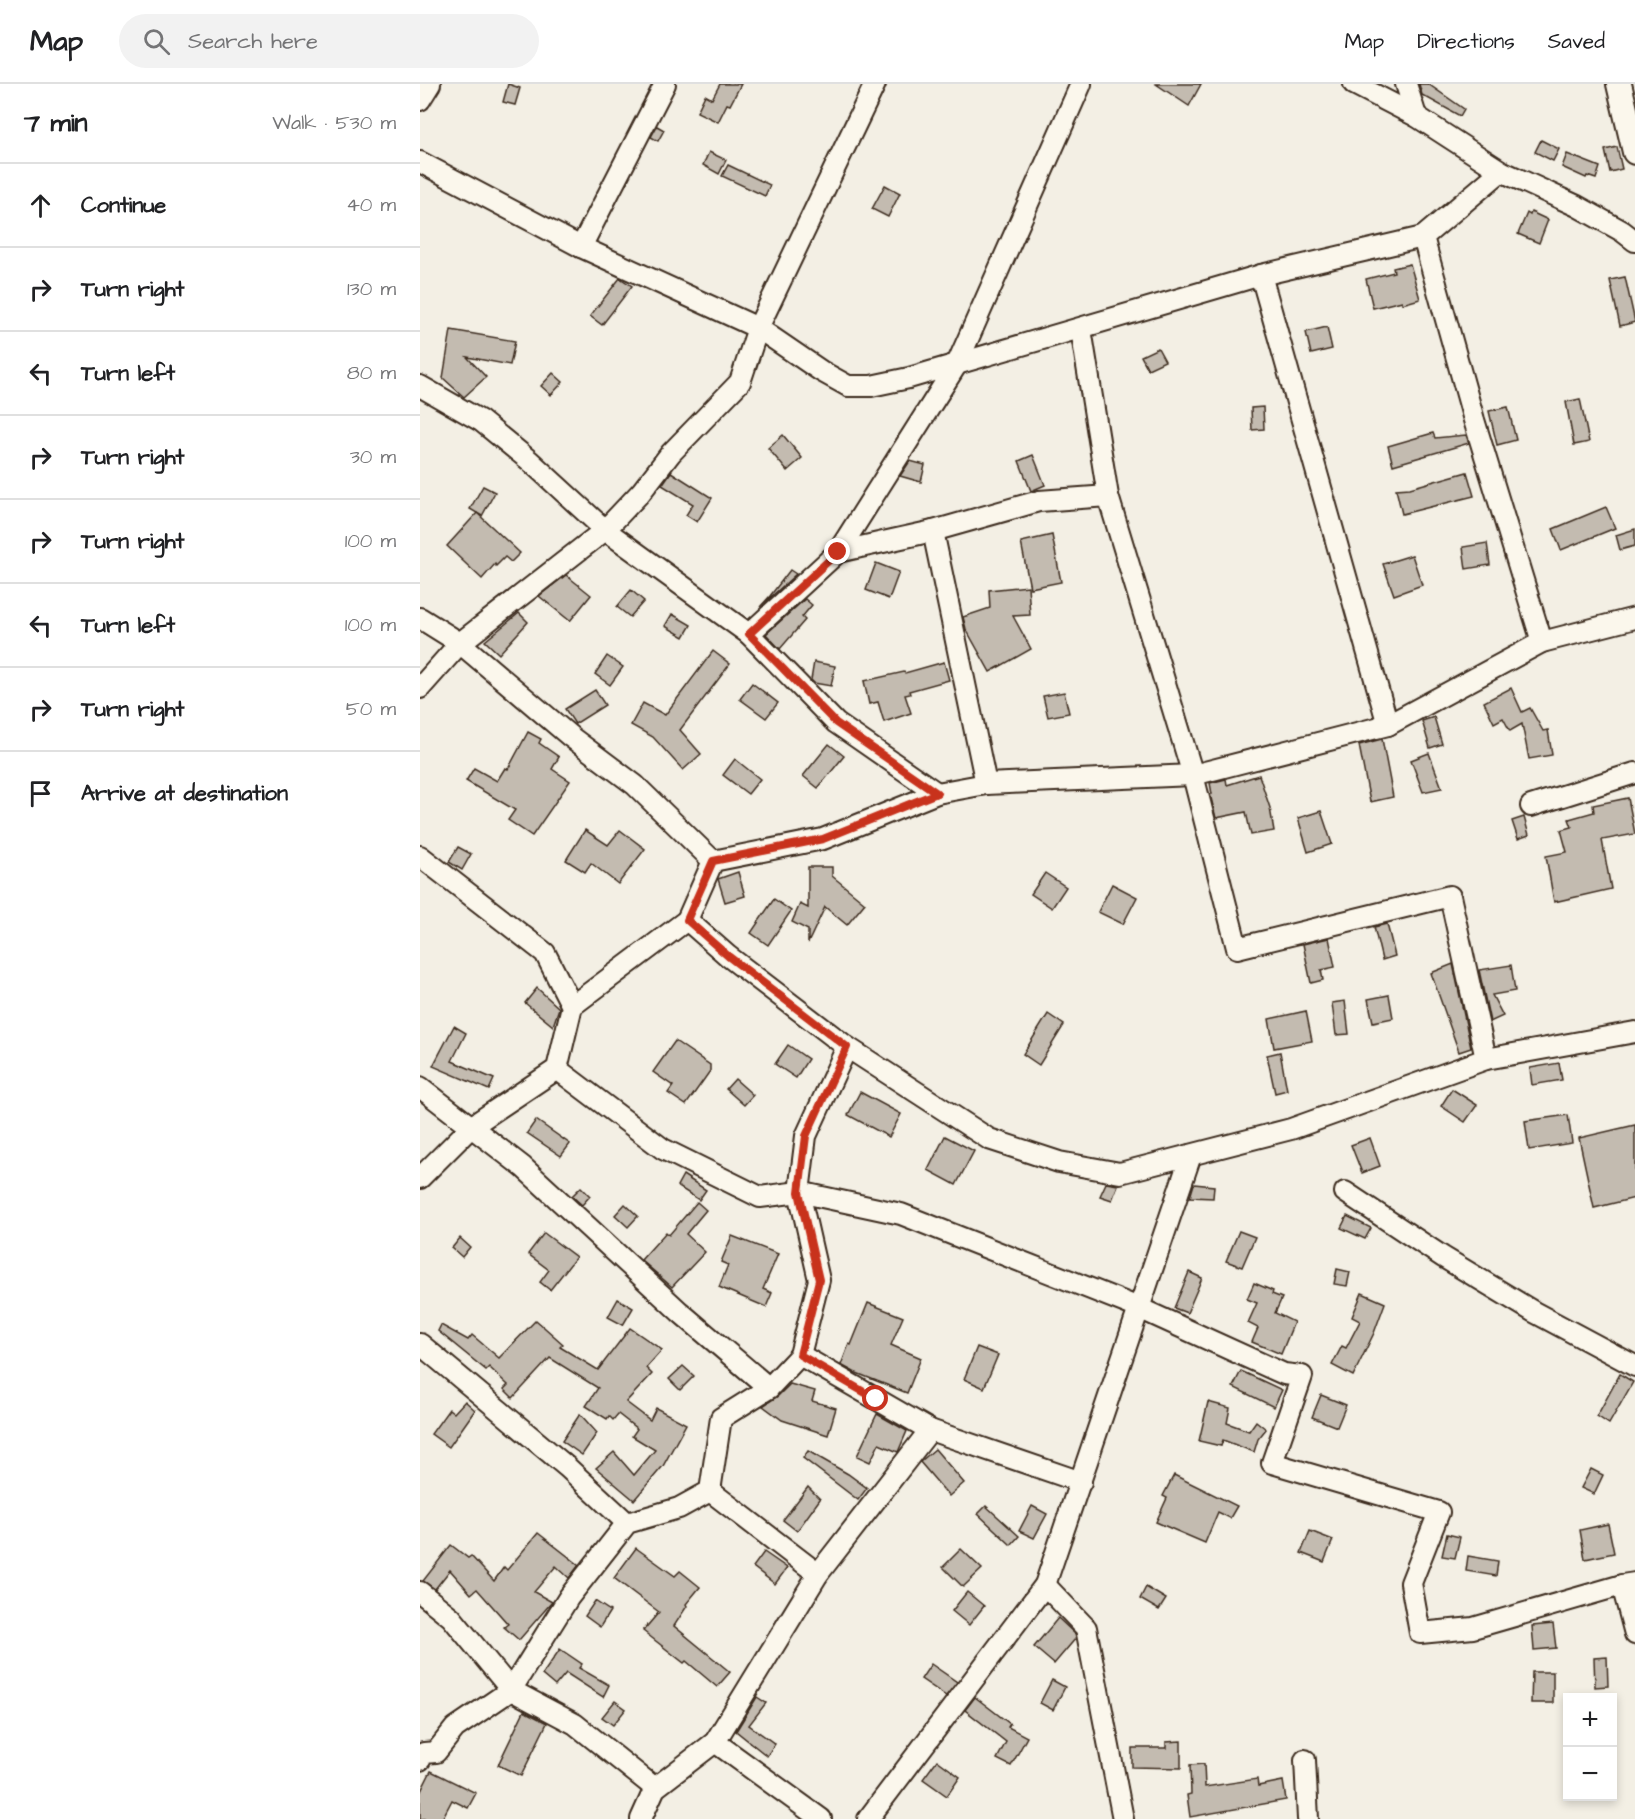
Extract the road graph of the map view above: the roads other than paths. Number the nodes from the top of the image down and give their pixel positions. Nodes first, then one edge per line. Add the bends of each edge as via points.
1 (430, 84) edge
2 (665, 84) edge
3 (875, 84) edge
4 (1081, 84) edge
5 (1354, 84) edge
6 (1406, 84) edge
7 (1619, 84) edge
8 (420, 100) edge
9 (1416, 116) junction
10 (1635, 152) edge
11 (420, 162) edge
12 (1501, 171) junction
13 (1423, 237) junction
14 (1635, 241) edge
15 (581, 247) junction
16 (1261, 275) junction
17 (758, 328) junction
18 (1081, 329) junction
19 (957, 364) junction
20 (420, 386) edge
21 (1108, 496) junction
22 (605, 530) junction
23 (933, 531) junction
24 (838, 552) junction
25 (420, 618) edge
26 (1635, 618) edge
27 (749, 634) junction
28 (1542, 642) junction
29 (460, 643) junction
30 (420, 688) edge
31 (1388, 725) junction
32 (1635, 773) edge
33 (1193, 775) junction
34 (986, 784) junction
35 (937, 793) junction
36 (1531, 806) dead end
37 (420, 856) edge
38 (713, 861) junction
39 (687, 920) junction
40 (572, 1006) junction
41 (1635, 1032) edge
42 (847, 1047) junction
43 (1486, 1059) junction
44 (558, 1069) junction
45 (420, 1087) edge
46 (472, 1126) junction
47 (1191, 1155) junction
48 (420, 1178) edge
49 (799, 1192) junction
50 (1345, 1192) dead end
51 (1139, 1308) junction
52 (420, 1344) edge
53 (800, 1355) junction
54 (1635, 1366) edge
55 (769, 1388) junction
56 (930, 1430) junction
57 (1081, 1482) junction
58 (710, 1491) junction
59 (627, 1523) junction
60 (818, 1574) junction
61 (1628, 1584) edge
62 (1045, 1585) junction
63 (420, 1592) edge
64 (1635, 1634) edge
65 (511, 1690) junction
66 (715, 1742) junction
67 (420, 1760) edge
68 (1305, 1760) dead end
69 (655, 1788) junction
70 (641, 1819) edge
71 (821, 1819) edge
72 (868, 1819) edge
73 (1123, 1819) edge
74 (1308, 1819) edge

1 - 8 street
2 - 15 street
3 - 17 street
4 - 19 street
5 - 9 street
6 - 9 street
7 - 10 main road
9 - 12 street
11 - 15 street
12 - 13 street
12 - 14 street via 1577,206
13 - 16 street
13 - 28 street
15 - 17 street
16 - 18 street
16 - 31 street
17 - 19 street via 848,386 871,386
17 - 22 street via 740,382 671,453
18 - 19 street
18 - 21 street
19 - 24 street
20 - 22 street via 481,422 530,460
21 - 23 street via 1039,501
21 - 33 street
22 - 27 street
22 - 29 street
23 - 24 street
23 - 34 street
24 - 27 street
25 - 29 street
26 - 28 street
27 - 35 street via 836,723
28 - 31 street
29 - 30 street
29 - 38 street via 571,737 635,785
31 - 33 street
32 - 36 street
33 - 34 street
33 - 43 street via 1237,948 1450,896
34 - 35 street
35 - 38 street via 823,839
37 - 40 street via 545,953
38 - 39 street
39 - 40 street
39 - 42 street
40 - 44 street
41 - 43 street
42 - 47 street via 989,1139 1059,1162 1119,1173
42 - 49 street via 806,1136
43 - 47 street via 1291,1128
44 - 46 street
44 - 49 street via 663,1149 760,1197
45 - 46 street
46 - 48 street
46 - 55 street
47 - 51 street
49 - 51 street via 901,1214
49 - 53 street via 819,1280
50 - 54 street via 1534,1312
51 - 57 street
51 - 61 street via 1284,1374 1302,1376 1272,1463 1439,1512 1411,1583 1420,1634 1473,1628
52 - 59 street via 567,1467
53 - 55 street
53 - 56 street
55 - 58 street via 721,1418
56 - 57 street
56 - 60 street
57 - 62 street
58 - 59 street via 680,1508
58 - 60 street
59 - 65 street via 569,1597
60 - 66 street
61 - 64 street
62 - 72 street
62 - 73 street via 1086,1628
63 - 65 street via 451,1617
65 - 67 street via 455,1728 436,1752 424,1753
65 - 69 street via 575,1724
66 - 69 street
66 - 71 street
68 - 74 street
69 - 70 street

